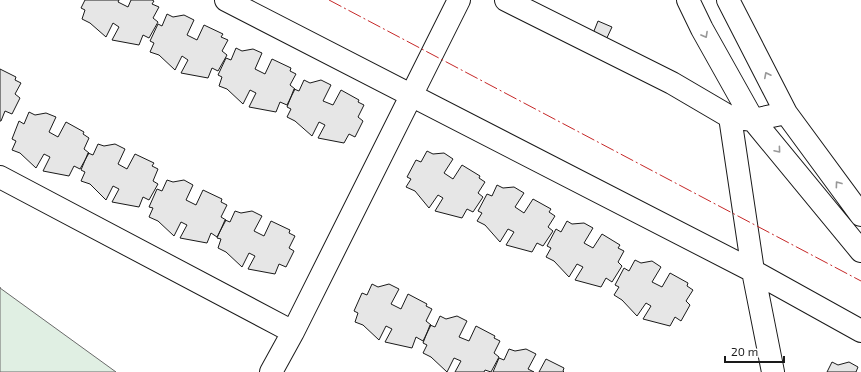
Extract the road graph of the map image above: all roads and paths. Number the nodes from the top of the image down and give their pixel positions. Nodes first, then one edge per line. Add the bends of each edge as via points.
1 (226, 0) edge
2 (459, 0) edge
3 (506, 0) edge
4 (688, 0) edge
5 (728, 0) edge
6 (413, 95) junction
7 (786, 113) junction
8 (730, 118) junction
9 (753, 120) junction
10 (0, 177) edge
11 (861, 215) edge
12 (861, 251) edge
13 (753, 271) junction
14 (861, 331) edge
15 (293, 332) junction
16 (271, 372) edge
17 (773, 372) edge

1 - 6 street
2 - 6 street
3 - 8 street via 672,83
4 -> 9 street
7 -> 5 street
6 - 13 street
6 - 15 street
7 - 9 street
11 -> 7 street
8 - 9 street
8 - 13 street
9 -> 12 street
10 - 15 street
13 - 14 street
13 - 17 street
15 - 16 street

